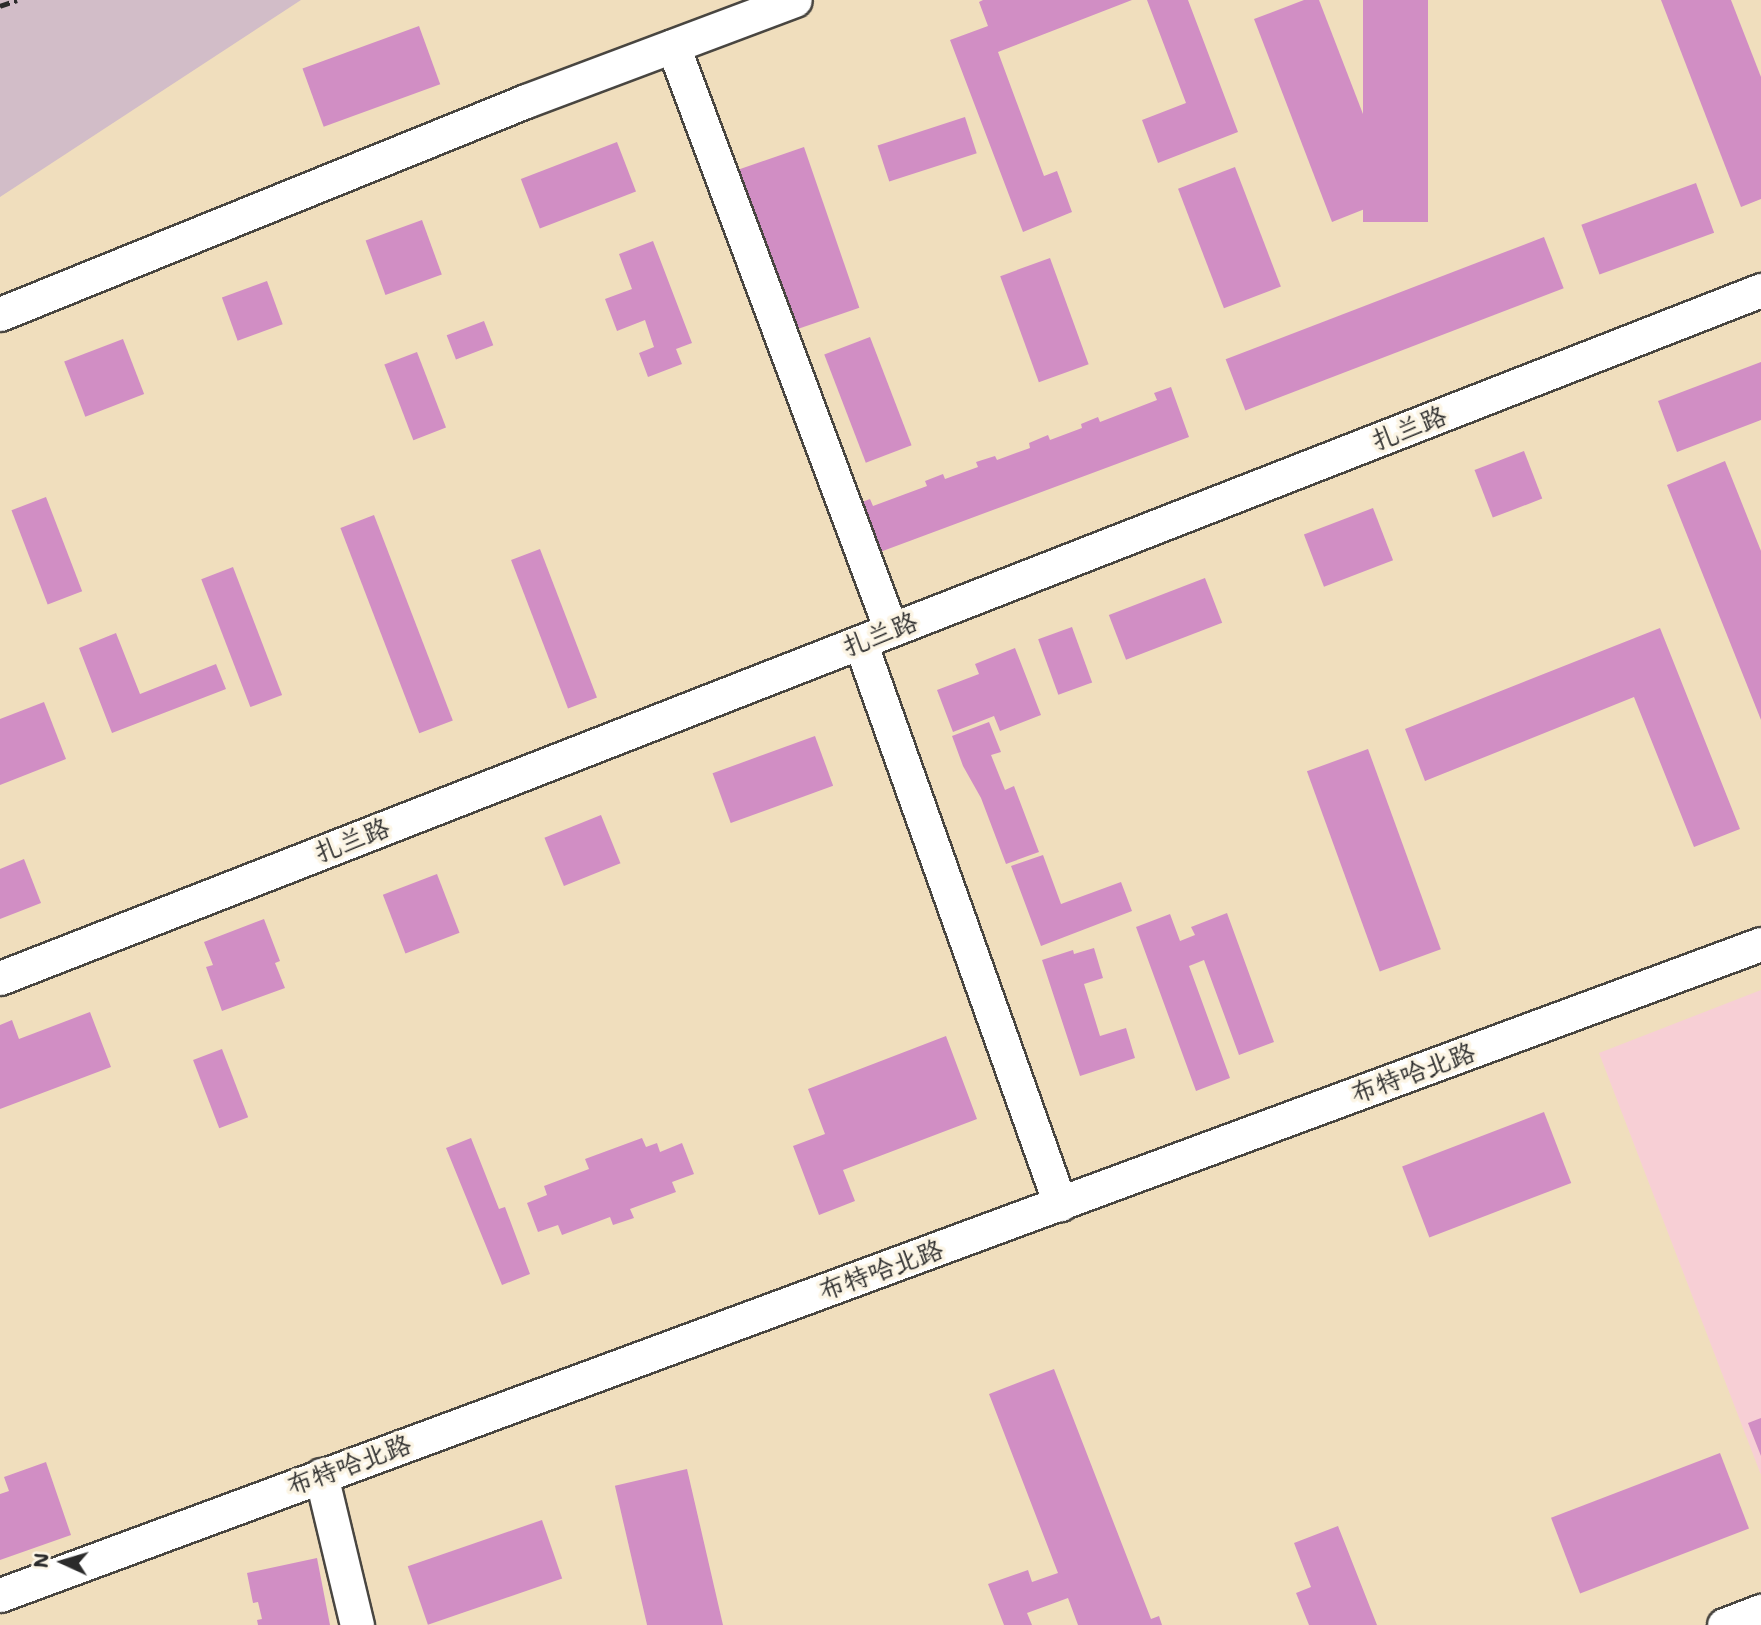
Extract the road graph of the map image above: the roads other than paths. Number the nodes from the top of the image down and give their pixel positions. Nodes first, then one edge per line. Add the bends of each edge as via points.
1 (795, 0) edge
2 (673, 46) junction
3 (1761, 290) edge
4 (0, 314) edge
5 (891, 630) junction
6 (860, 642) junction
7 (1761, 944) edge
8 (0, 978) edge
9 (1060, 1204) junction
10 (321, 1475) junction
11 (0, 1595) edge
12 (1761, 1611) edge
13 (357, 1625) edge
14 (1724, 1625) edge

1 - 2 street
2 - 4 street
2 - 5 street
3 - 5 street, 扎兰路
5 - 6 street, 扎兰路
6 - 8 street, 扎兰路
6 - 9 street
7 - 9 street, 布特哈北路
9 - 10 street, 布特哈北路
10 - 11 street, 布特哈北路
10 - 13 street
12 - 14 street

